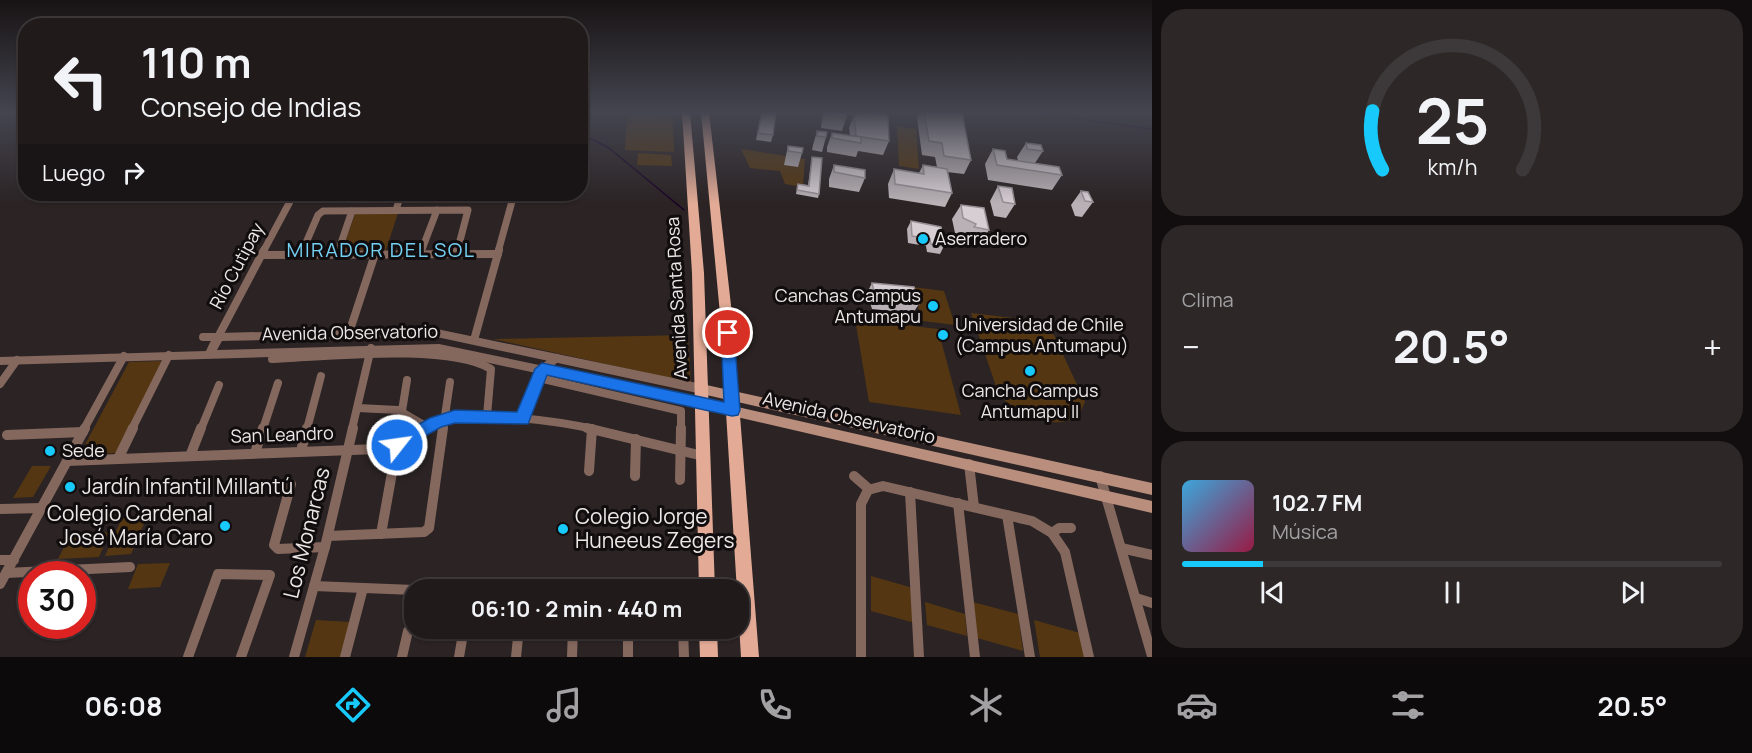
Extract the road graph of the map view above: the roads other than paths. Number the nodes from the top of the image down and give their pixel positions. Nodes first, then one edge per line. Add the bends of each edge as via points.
1 (688, 143) edge
2 (708, 143) edge
3 (290, 201) edge
4 (399, 201) edge
5 (511, 201) edge
6 (396, 210) junction
7 (437, 210) junction
8 (352, 211) junction
9 (375, 254) junction
10 (420, 254) junction
11 (456, 254) junction
12 (498, 254) junction
13 (261, 255) junction
14 (300, 255) junction
15 (337, 255) junction
16 (349, 333) junction
17 (203, 337) dead end
18 (218, 337) junction
19 (474, 340) junction
20 (370, 352) junction
21 (210, 354) junction
22 (169, 355) junction
23 (124, 356) junction
24 (557, 358) junction
25 (272, 359) dead end
26 (0, 360) edge
27 (17, 360) junction
28 (541, 373) junction
29 (321, 376) dead end
30 (641, 376) junction
31 (407, 380) dead end
32 (450, 382) dead end
33 (278, 383) dead end
34 (0, 384) edge
35 (219, 385) dead end
36 (637, 389) junction
37 (702, 397) junction
38 (732, 403) junction
39 (358, 408) junction
40 (402, 411) junction
41 (821, 415) junction
42 (487, 417) junction
43 (444, 419) junction
44 (522, 419) junction
45 (427, 427) junction
46 (592, 429) junction
47 (819, 430) junction
48 (83, 432) junction
49 (7, 435) dead end
50 (636, 439) junction
51 (397, 445) junction
52 (348, 449) junction
53 (680, 450) junction
54 (301, 451) junction
55 (255, 453) junction
56 (190, 456) junction
57 (703, 456) junction
58 (118, 459) junction
59 (67, 461) junction
60 (969, 464) junction
61 (589, 471) dead end
62 (635, 476) dead end
63 (854, 476) dead end
64 (1102, 477) junction
65 (680, 480) dead end
66 (291, 484) dead end
67 (869, 489) junction
68 (1152, 489) edge
69 (910, 492) junction
70 (1107, 496) junction
71 (958, 503) junction
72 (974, 507) junction
73 (1152, 507) edge
74 (42, 508) junction
75 (0, 509) edge
76 (1007, 515) junction
77 (1071, 528) dead end
78 (1052, 533) junction
79 (381, 534) junction
80 (327, 542) junction
81 (1121, 548) junction
82 (1152, 555) edge
83 (0, 560) edge
84 (14, 560) junction
85 (130, 567) dead end
86 (6, 573) junction
87 (707, 579) edge
88 (0, 585) edge
89 (314, 586) junction
90 (363, 588) junction
91 (404, 590) edge
92 (1136, 598) junction
93 (1152, 603) edge
94 (406, 639) edge
95 (462, 639) edge
96 (518, 639) edge
97 (573, 639) edge
98 (628, 639) edge
99 (683, 639) edge
100 (708, 639) edge
101 (1152, 656) edge
102 (188, 657) edge
103 (241, 657) edge
104 (294, 657) edge
105 (345, 657) edge
106 (402, 657) edge
107 (459, 657) edge
108 (516, 657) edge
109 (572, 657) edge
110 (628, 657) edge
111 (684, 657) edge
112 (709, 657) edge
113 (750, 657) edge
114 (861, 657) edge
115 (919, 657) edge
116 (975, 657) edge
117 (1030, 657) edge
118 (1089, 657) edge

1 - 37 main road, Avenida Santa Rosa
2 - 38 main road
3 - 13 street, Río Cutipay
4 - 6 street
5 - 12 street
6 - 7 street
6 - 8 street
7 - 10 street
7 - 11 street via 470,212
8 - 14 street via 319,213
8 - 15 street
9 - 10 street
9 - 15 street
9 - 16 street
10 - 11 street
11 - 12 street
12 - 19 street
13 - 14 street
13 - 18 street, Río Cutipay
14 - 15 street
16 - 18 street, Avenida Observatorio
16 - 19 street, Avenida Observatorio via 419,331
17 - 18 street, Avenida Observatorio
18 - 21 street, Río Cutipay
19 - 24 street, Avenida Observatorio
20 - 21 street, Avenida Observatorio
20 - 25 street
20 - 28 street, Avenida Observatorio via 439,348
20 - 39 street, Los Monarcas
20 - 42 street via 426,355 490,366
21 - 22 street, Avenida Observatorio
22 - 23 street, Avenida Observatorio
22 - 58 street
23 - 27 street, Avenida Observatorio
23 - 48 street
24 - 28 street
24 - 30 street, Avenida Observatorio
26 - 27 street, Avenida Observatorio
27 - 34 street
28 - 36 street, Avenida Observatorio
28 - 44 street
28 - 53 street via 678,409 682,415
29 - 54 street
30 - 36 street
30 - 37 street, Avenida Observatorio
31 - 40 street
32 - 43 street
33 - 55 street
35 - 56 street
36 - 37 street, Avenida Observatorio
37 - 38 main road, Avenida Observatorio
37 - 57 main road, Avenida Santa Rosa
38 - 41 main road, Avenida Observatorio
38 - 47 main road, Avenida Observatorio
38 - 113 main road
39 - 40 street
39 - 52 street, Los Monarcas
40 - 45 street
41 - 47 main road via 823,423
41 - 64 main road, Avenida Observatorio
42 - 43 street, San Leandro
42 - 44 street, San Leandro
43 - 45 street, San Leandro
43 - 79 street via 429,528 424,532
44 - 46 street, San Leandro
45 - 51 street, San Leandro
46 - 50 street, San Leandro
46 - 61 street
47 - 60 main road, Avenida Observatorio
48 - 49 street
48 - 59 street
50 - 53 street, San Leandro
50 - 62 street
51 - 52 street, San Leandro
51 - 79 street
52 - 54 street, San Leandro
52 - 80 street, Los Monarcas
53 - 57 street, San Leandro
53 - 65 street
54 - 55 street, San Leandro
55 - 56 street, San Leandro
56 - 58 street, San Leandro
57 - 87 main road, Avenida Santa Rosa
58 - 59 street, San Leandro
59 - 74 street
60 - 70 main road, Avenida Observatorio
60 - 72 street
63 - 67 street
64 - 68 main road, Avenida Observatorio
64 - 70 street via 1109,491
66 - 80 street via 274,545 278,549
67 - 69 street via 883,486
67 - 114 street via 861,504
69 - 71 street
69 - 115 street
70 - 73 main road, Avenida Observatorio
70 - 81 street
71 - 72 street
71 - 116 street
72 - 76 street
74 - 75 street
74 - 84 street
76 - 78 street via 1038,524
76 - 117 street
77 - 78 street via 1059,528
78 - 118 street via 1065,552
79 - 80 street
80 - 89 street, Los Monarcas
81 - 82 street
81 - 92 street
83 - 84 street
84 - 86 street
85 - 86 street
86 - 88 street
89 - 90 street
89 - 104 street, Los Monarcas
90 - 91 street
90 - 105 street
92 - 93 street
92 - 101 street
94 - 106 street
95 - 107 street
96 - 108 street
97 - 109 street
98 - 110 street
99 - 111 street
100 - 112 main road
102 - 103 street via 218,574 270,575

